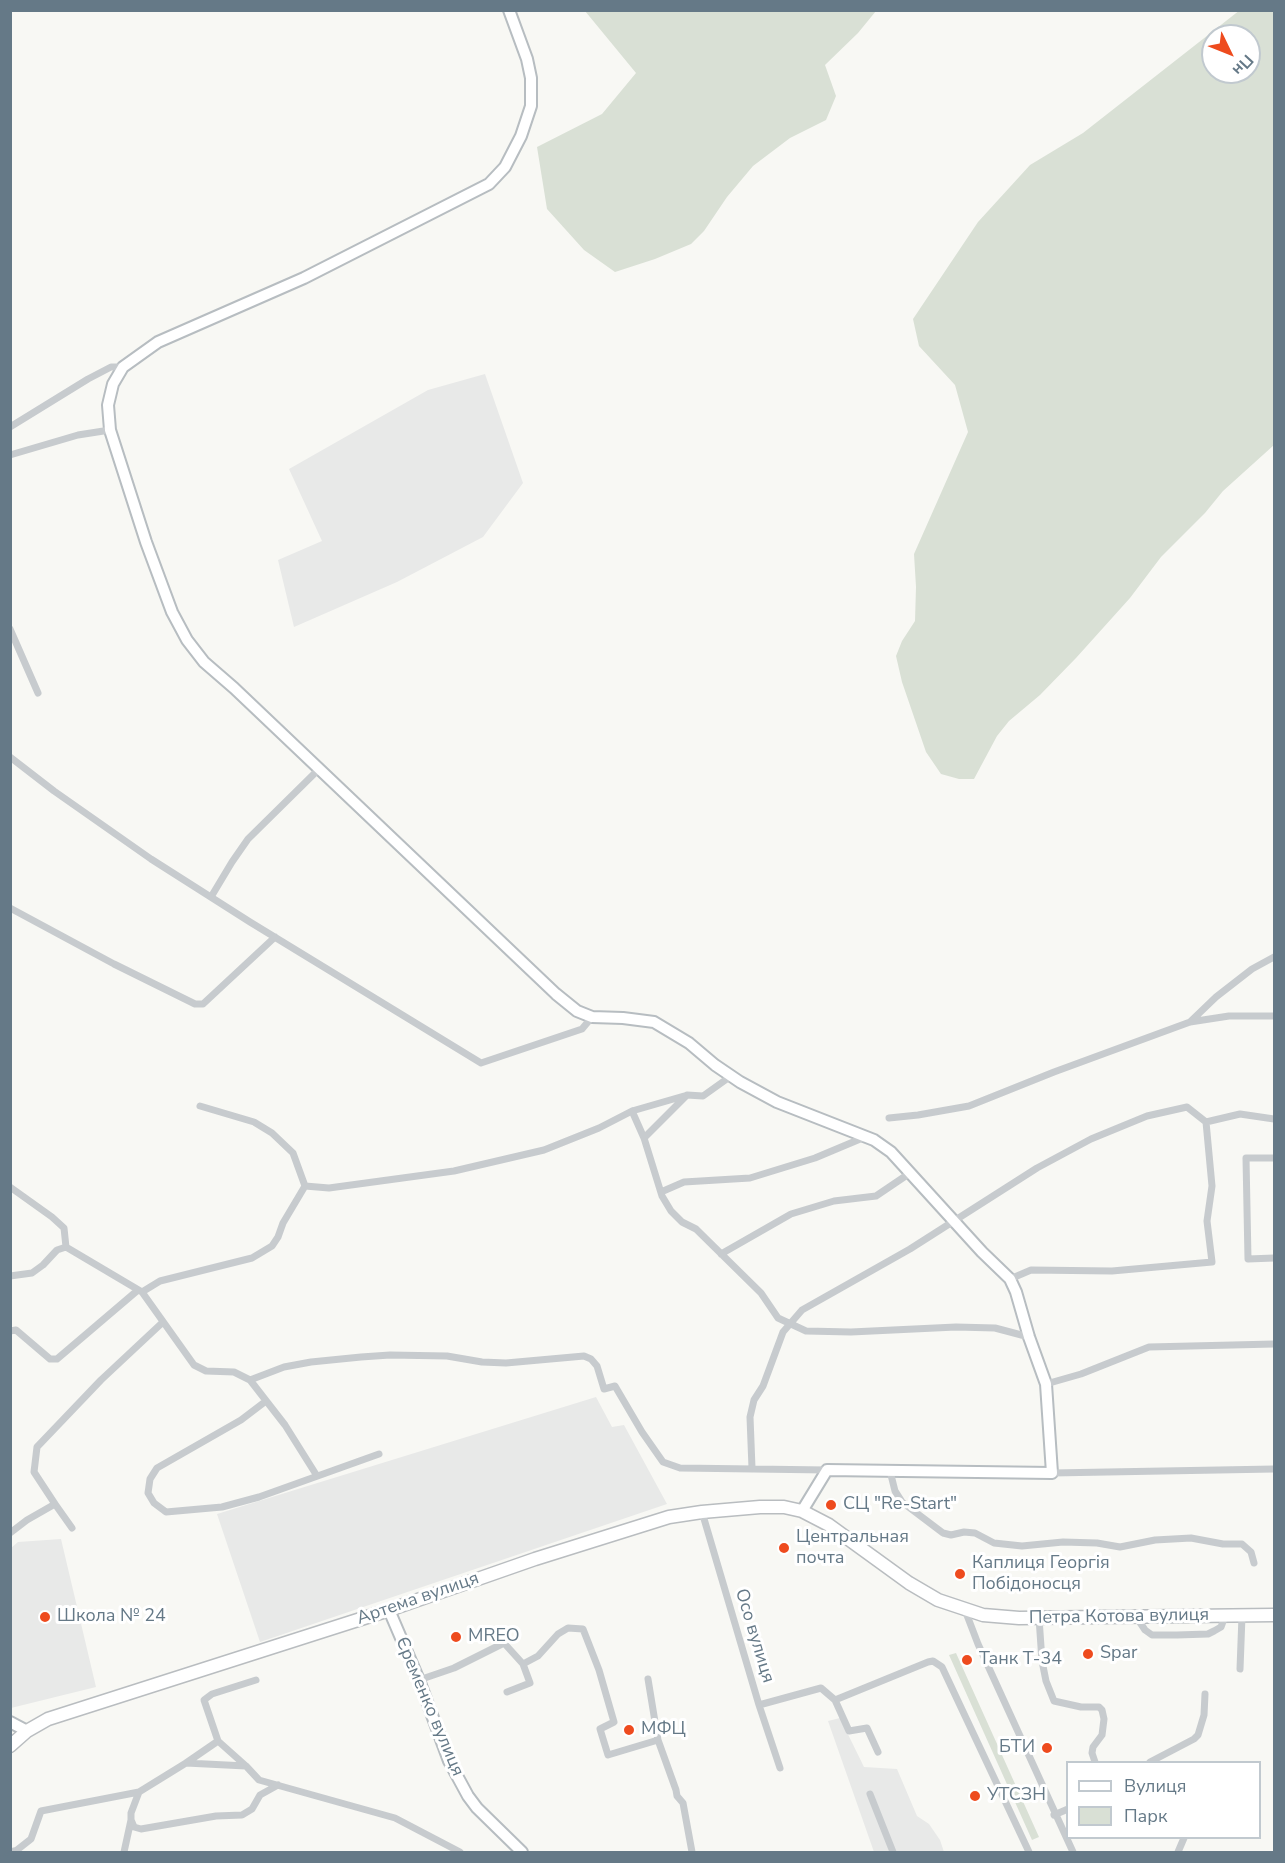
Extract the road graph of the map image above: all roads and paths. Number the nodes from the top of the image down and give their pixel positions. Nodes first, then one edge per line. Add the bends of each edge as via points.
1 (509, 10) edge
2 (123, 367) junction
3 (10, 427) edge
4 (110, 430) junction
5 (10, 455) edge
6 (10, 629) edge
7 (38, 693) dead end
8 (10, 757) edge
9 (319, 769) junction
10 (211, 897) junction
11 (10, 908) edge
12 (275, 937) junction
13 (1275, 957) edge
14 (1275, 1016) edge
15 (591, 1017) junction
16 (1190, 1022) junction
17 (732, 1076) junction
18 (687, 1095) junction
19 (200, 1106) dead end
20 (632, 1110) junction
21 (889, 1118) dead end
22 (1275, 1119) edge
23 (1206, 1122) junction
24 (866, 1137) junction
25 (644, 1138) junction
26 (1275, 1158) edge
27 (910, 1173) junction
28 (305, 1186) junction
29 (10, 1187) edge
30 (661, 1192) junction
31 (954, 1222) junction
32 (66, 1247) junction
33 (721, 1254) junction
34 (1275, 1258) edge
35 (10, 1276) edge
36 (1010, 1279) junction
37 (140, 1291) junction
38 (163, 1322) junction
39 (790, 1323) junction
40 (10, 1331) edge
41 (1029, 1337) junction
42 (1275, 1344) edge
43 (250, 1380) junction
44 (1046, 1384) junction
45 (266, 1401) junction
46 (378, 1454) dead end
47 (752, 1468) junction
48 (1275, 1469) edge
49 (827, 1470) junction
50 (890, 1471) junction
51 (1052, 1473) junction
52 (317, 1476) junction
53 (55, 1504) junction
54 (798, 1510) junction
55 (702, 1512) junction
56 (72, 1528) dead end
57 (10, 1533) edge
58 (1254, 1563) dead end
59 (389, 1610) junction
60 (965, 1610) junction
61 (1275, 1615) edge
62 (1226, 1616) junction
63 (1242, 1616) junction
64 (1039, 1618) junction
65 (1137, 1618) junction
66 (523, 1665) junction
67 (1240, 1669) dead end
68 (648, 1679) dead end
69 (256, 1680) dead end
70 (419, 1680) junction
71 (507, 1692) dead end
72 (1205, 1694) dead end
73 (835, 1700) junction
74 (759, 1705) junction
75 (10, 1722) edge
76 (27, 1731) junction
77 (658, 1740) junction
78 (218, 1741) junction
79 (10, 1746) edge
80 (878, 1752) dead end
81 (1095, 1761) edge
82 (1152, 1761) edge
83 (186, 1764) junction
84 (246, 1766) junction
85 (780, 1768) dead end
86 (278, 1785) junction
87 (139, 1792) junction
88 (870, 1794) dead end
89 (1066, 1810) edge
90 (1054, 1815) junction
91 (130, 1820) junction
92 (1066, 1838) edge
93 (10, 1852) edge
94 (124, 1852) edge
95 (460, 1852) edge
96 (522, 1852) edge
97 (692, 1852) edge
98 (893, 1852) edge
99 (1029, 1852) edge

1 - 2 street via 528,59 531,106 505,167 489,184 304,278 158,342
2 - 3 street via 111,367 88,379
2 - 4 street via 113,384 108,405
4 - 5 street
4 - 9 street via 146,542 172,612 187,640 204,662
6 - 7 street
8 - 10 street
9 - 10 street via 248,839
9 - 15 street via 556,994
10 - 12 street
11 - 12 street via 195,1004 203,1004
12 - 15 street via 481,1063 582,1029
13 - 16 street via 1252,969
14 - 16 street via 1229,1016
15 - 17 street via 654,1022
16 - 21 street via 969,1106
17 - 18 street via 703,1096
17 - 24 street via 777,1102
18 - 20 street
18 - 25 street
19 - 28 street via 254,1122 272,1133 293,1153
20 - 25 street
20 - 28 street via 544,1150 454,1171 329,1188
22 - 23 street via 1240,1114
23 - 31 street via 1187,1107 1147,1116 1046,1163
23 - 36 street via 1212,1186 1207,1221 1212,1262 1112,1271 1032,1270
24 - 27 street via 891,1152
24 - 30 street via 750,1178 684,1182
25 - 30 street
26 - 34 street via 1246,1158 1248,1259
27 - 31 street
27 - 33 street via 876,1196 834,1201 791,1214
28 - 37 street via 272,1246 252,1258 160,1281
29 - 32 street via 64,1228
30 - 33 street via 676,1217 696,1229
31 - 36 street
31 - 39 street via 802,1310
32 - 35 street via 32,1272
32 - 37 street
33 - 39 street via 761,1293 778,1318
36 - 41 street
37 - 38 street
37 - 40 street via 57,1359 50,1359 16,1330
38 - 43 street via 194,1365 206,1371 234,1372
38 - 53 street via 37,1447 34,1472
39 - 41 street via 806,1331 995,1328
39 - 47 street via 754,1400 750,1417
41 - 44 street
42 - 44 street via 1149,1347
43 - 45 street
43 - 47 street via 284,1367 370,1357 447,1356 506,1363 584,1356 597,1366 604,1389 615,1386 663,1462 680,1468
44 - 51 street
45 - 52 street
45 - 52 street via 241,1420 157,1468 148,1493 153,1503 166,1512 222,1508
46 - 52 street
47 - 49 street
48 - 51 street
49 - 50 street
49 - 54 street
50 - 51 street
50 - 58 street via 902,1502 943,1533 975,1533 994,1543 1072,1542 1120,1547 1191,1538 1242,1544 1251,1552
53 - 56 street
53 - 57 street
54 - 55 highway, Артема вулиця via 760,1507
54 - 60 highway, Петра Котова вулиця via 829,1525 909,1583
55 - 59 highway, Артема вулиця via 669,1517
55 - 74 street, Осо вулиця
59 - 70 street, Єременко вулиця
59 - 76 highway, Артема вулиця via 48,1719
60 - 64 highway, Петра Котова вулиця via 1008,1618
60 - 90 street
61 - 63 highway, Петра Котова вулиця
62 - 63 highway, Петра Котова вулиця
62 - 65 highway, Петра Котова вулиця
62 - 65 street via 1221,1627 1208,1634 1177,1635 1152,1635
63 - 67 street
64 - 65 highway, Петра Котова вулиця
64 - 81 street via 1042,1661 1054,1701 1102,1710 1102,1735 1092,1753
66 - 70 street via 504,1643
66 - 71 street via 530,1683
66 - 77 street via 568,1628 583,1629 614,1722 600,1729 608,1755
68 - 77 street
69 - 78 street via 204,1700
70 - 96 street, Єременко вулиця via 449,1761 468,1796
72 - 82 street via 1198,1735
73 - 74 street via 821,1689
73 - 80 street via 849,1731 867,1728
73 - 99 street via 928,1662 942,1667
74 - 85 street, Осо вулиця
75 - 76 street
76 - 79 highway, Артема вулиця
77 - 97 street via 683,1803
78 - 83 street
78 - 84 street
83 - 84 street
83 - 87 street
84 - 86 street via 259,1780
86 - 91 street via 260,1795 252,1809 242,1815 141,1829
86 - 95 street via 395,1818
87 - 91 street
87 - 93 street via 41,1811 31,1839
88 - 98 street
89 - 90 street
90 - 92 street
91 - 94 street

